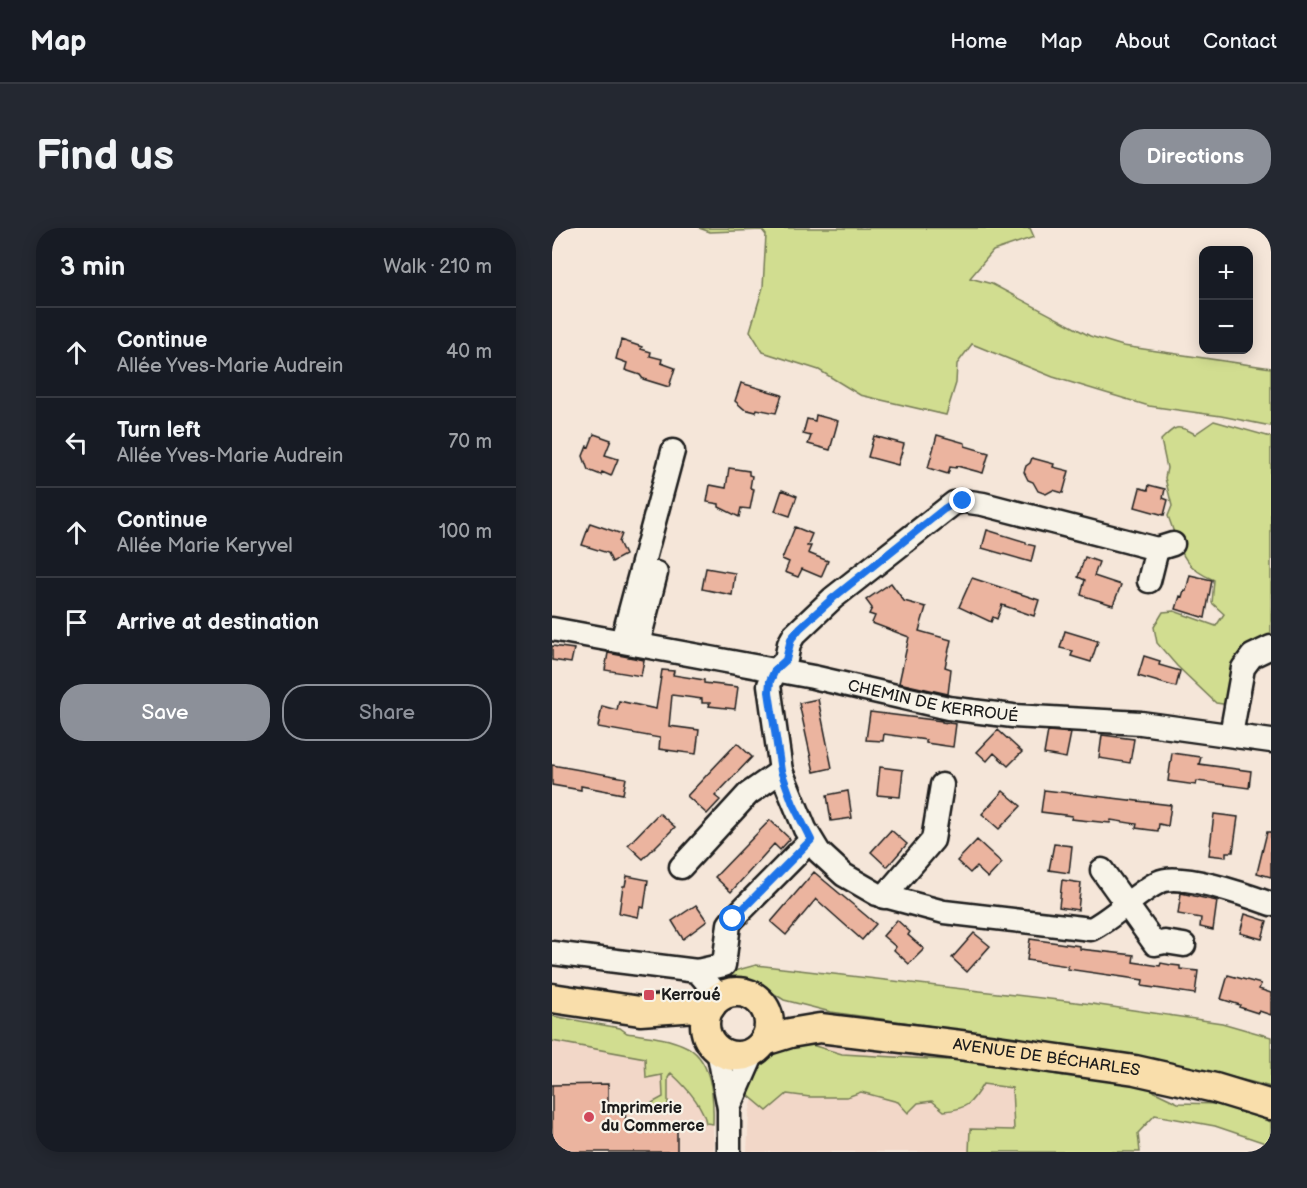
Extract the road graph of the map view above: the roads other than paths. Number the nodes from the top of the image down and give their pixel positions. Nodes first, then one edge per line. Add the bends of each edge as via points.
1 (678, 460) dead end
2 (1149, 581) dead end
3 (552, 629) edge
4 (630, 643) junction
5 (1271, 647) edge
6 (775, 670) junction
7 (1231, 735) junction
8 (1271, 741) edge
9 (781, 771) junction
10 (942, 784) dead end
11 (811, 840) junction
12 (681, 867) dead end
13 (1102, 870) dead end
14 (884, 897) junction
15 (1271, 904) edge
16 (1126, 906) junction
17 (1184, 945) dead end
18 (552, 953) edge
19 (697, 971) junction
20 (552, 998) edge
21 (715, 1001) junction
22 (765, 1008) junction
23 (640, 1011) junction
24 (820, 1028) junction
25 (714, 1045) junction
26 (759, 1046) junction
27 (1271, 1105) edge
28 (729, 1108) junction
29 (729, 1152) edge

1 - 4 street
2 - 6 street via 1165,547 983,504 954,503 817,611 794,635 786,660
3 - 4 street, CHEMIN DE KERROUÉ
4 - 6 street, CHEMIN DE KERROUÉ
5 - 7 street via 1252,656 1243,668
6 - 7 street, CHEMIN DE KERROUÉ via 948,708
6 - 9 street via 769,692
7 - 8 street, CHEMIN DE KERROUÉ
9 - 11 street
9 - 12 street via 748,795
10 - 14 street via 933,840
11 - 14 street via 836,869
11 - 19 street via 729,924 724,965
13 - 16 street
14 - 16 street via 944,912 1090,929
15 - 16 street via 1227,889 1166,879
16 - 17 street via 1155,944
18 - 19 street
19 - 21 street
20 - 23 main road
21 - 22 main road via 727,994 744,993
21 - 23 main road
21 - 25 main road via 706,1023
22 - 24 main road, AVENUE DE BÉCHARLES
22 - 26 main road via 769,1024
23 - 25 main road
24 - 26 main road, AVENUE DE BÉCHARLES via 790,1033
24 - 27 main road, AVENUE DE BÉCHARLES via 1097,1064 1183,1080
25 - 26 main road via 736,1056
25 - 28 street
26 - 28 street
28 - 29 street

